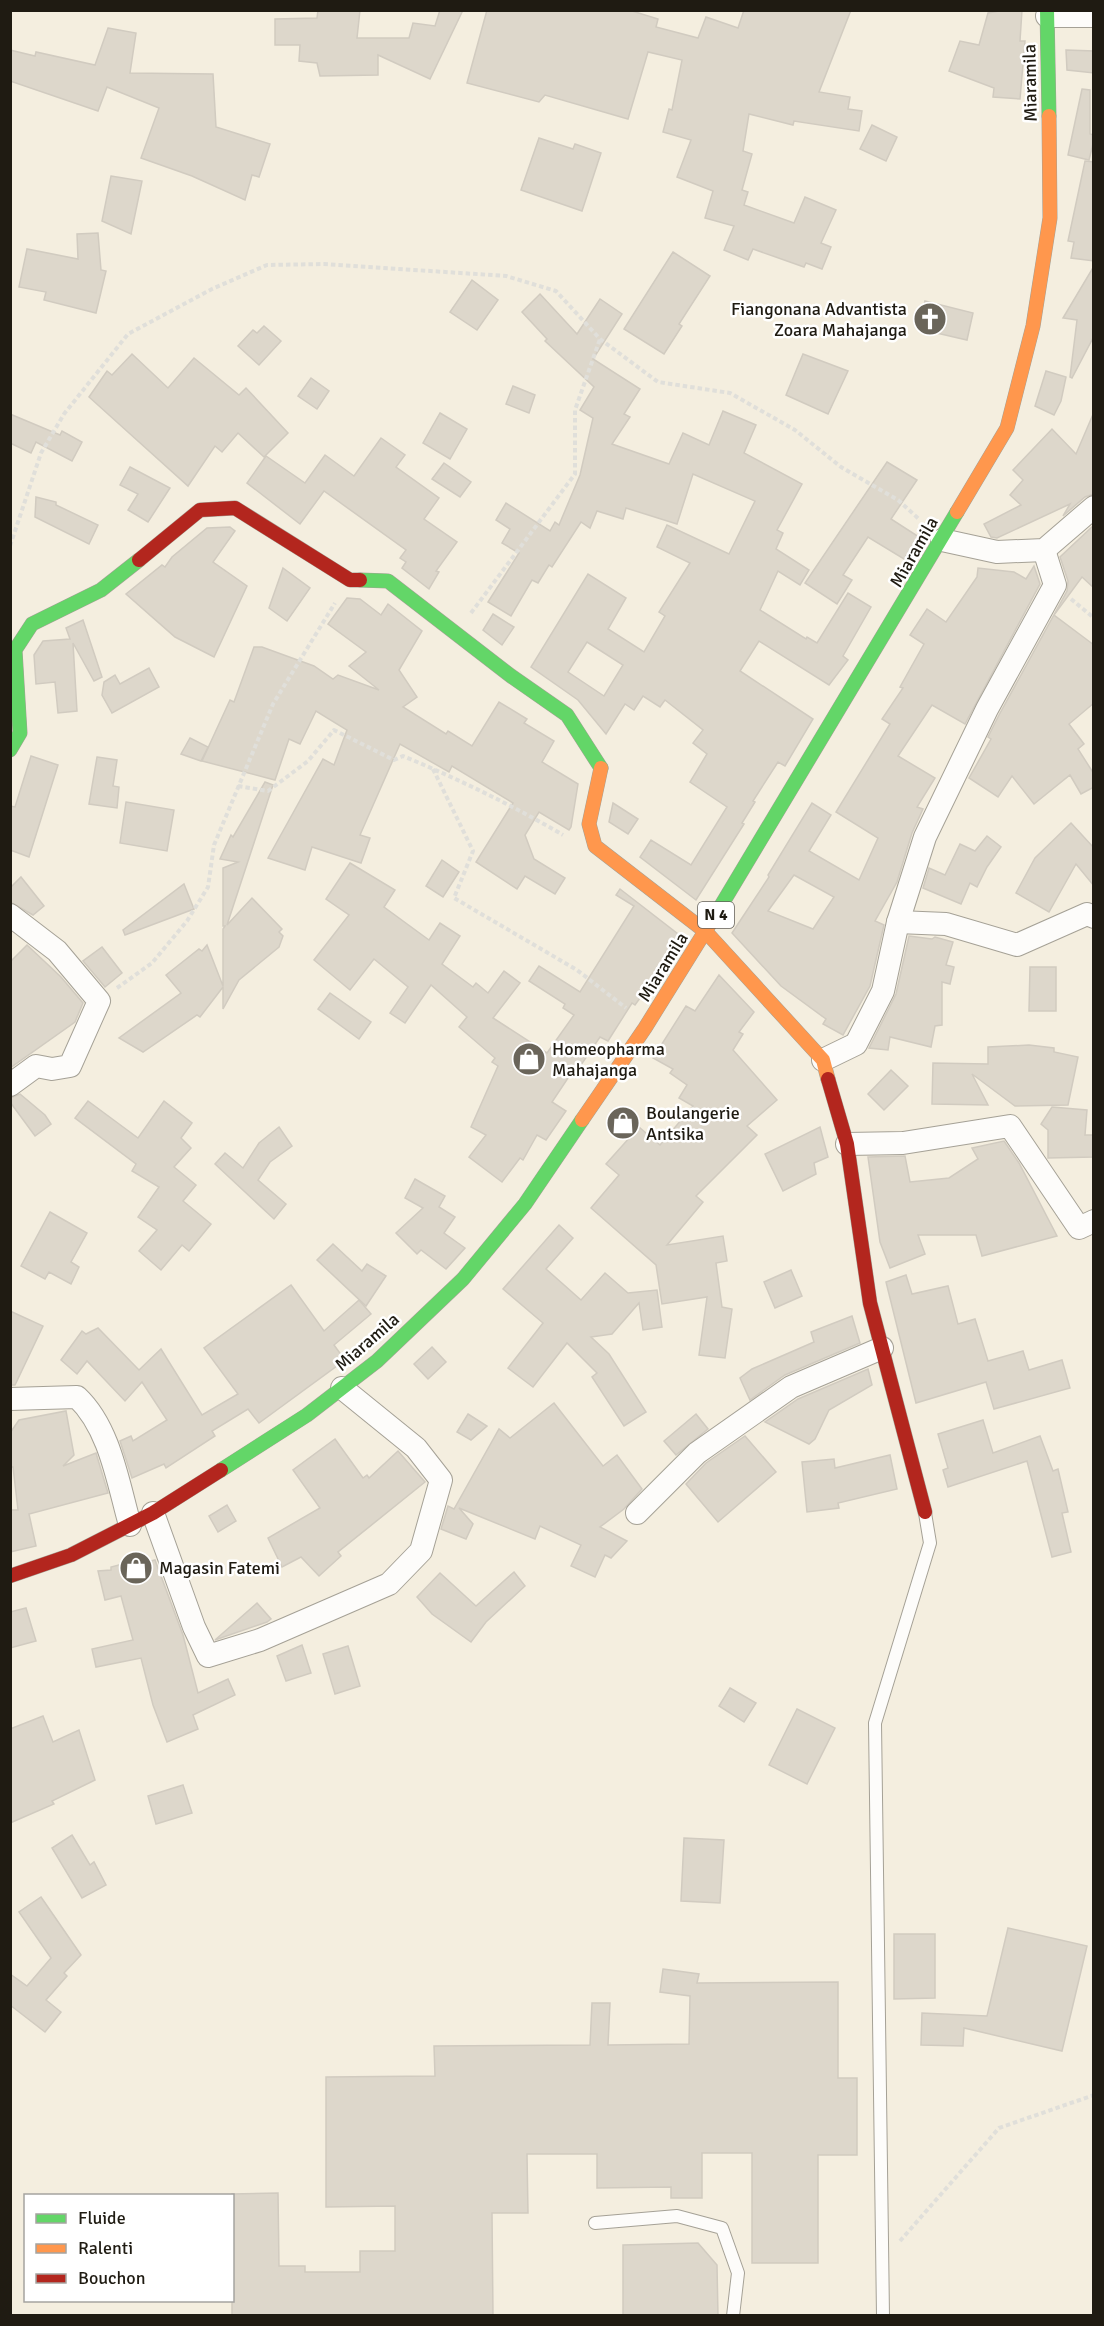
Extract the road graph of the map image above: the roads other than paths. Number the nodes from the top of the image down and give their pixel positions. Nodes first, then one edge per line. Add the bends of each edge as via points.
1 (1047, 13) edge
2 (1094, 16) edge
3 (1094, 507) edge
4 (942, 540) junction
5 (1044, 550) junction
6 (10, 750) edge
7 (10, 915) edge
8 (1094, 917) edge
9 (898, 922) junction
10 (706, 932) junction
11 (823, 1060) junction
12 (10, 1085) edge
13 (847, 1144) junction
14 (1094, 1221) edge
15 (882, 1348) junction
16 (342, 1388) junction
17 (10, 1399) edge
18 (925, 1512) joint
19 (153, 1513) junction
20 (637, 1513) dead end
21 (130, 1525) junction
22 (10, 1576) edge
23 (595, 2223) dead end
24 (733, 2316) edge
25 (883, 2316) edge

1 - 2 street
1 - 4 main road, Miaramila / N 4 via 1050,218 1033,326 1008,428
3 - 5 street
4 - 5 street via 997,552
4 - 10 main road, Miaramila / N 4
5 - 9 street via 1055,585 987,709 925,837
6 - 10 main road via 20,733 15,650 32,624 101,590 200,510 235,508 350,580 388,581 567,714 601,766 589,824 595,846
7 - 12 street via 57,951 99,1001 70,1066 36,1066
8 - 9 street via 1087,914 1017,945 946,924
9 - 11 street via 883,990 856,1044
10 - 11 main road
10 - 16 main road, Miaramila / N 4 via 525,1204 463,1279 377,1361
11 - 13 main road
13 - 14 street via 903,1143 1010,1126 1079,1228
13 - 15 main road via 870,1303
15 - 18 main road
15 - 20 street via 791,1387 697,1453
16 - 19 main road, Miaramila / N 4 via 298,1421
16 - 19 street via 416,1449 441,1480 421,1551 389,1584 260,1640 208,1656
17 - 21 street via 77,1396 92,1410 115,1468
18 - 25 lane via 930,1543 875,1723
19 - 21 main road, Miaramila / N 4
21 - 22 main road, Miaramila / N 4 via 72,1556
23 - 24 lane via 676,2216 722,2229 738,2273

